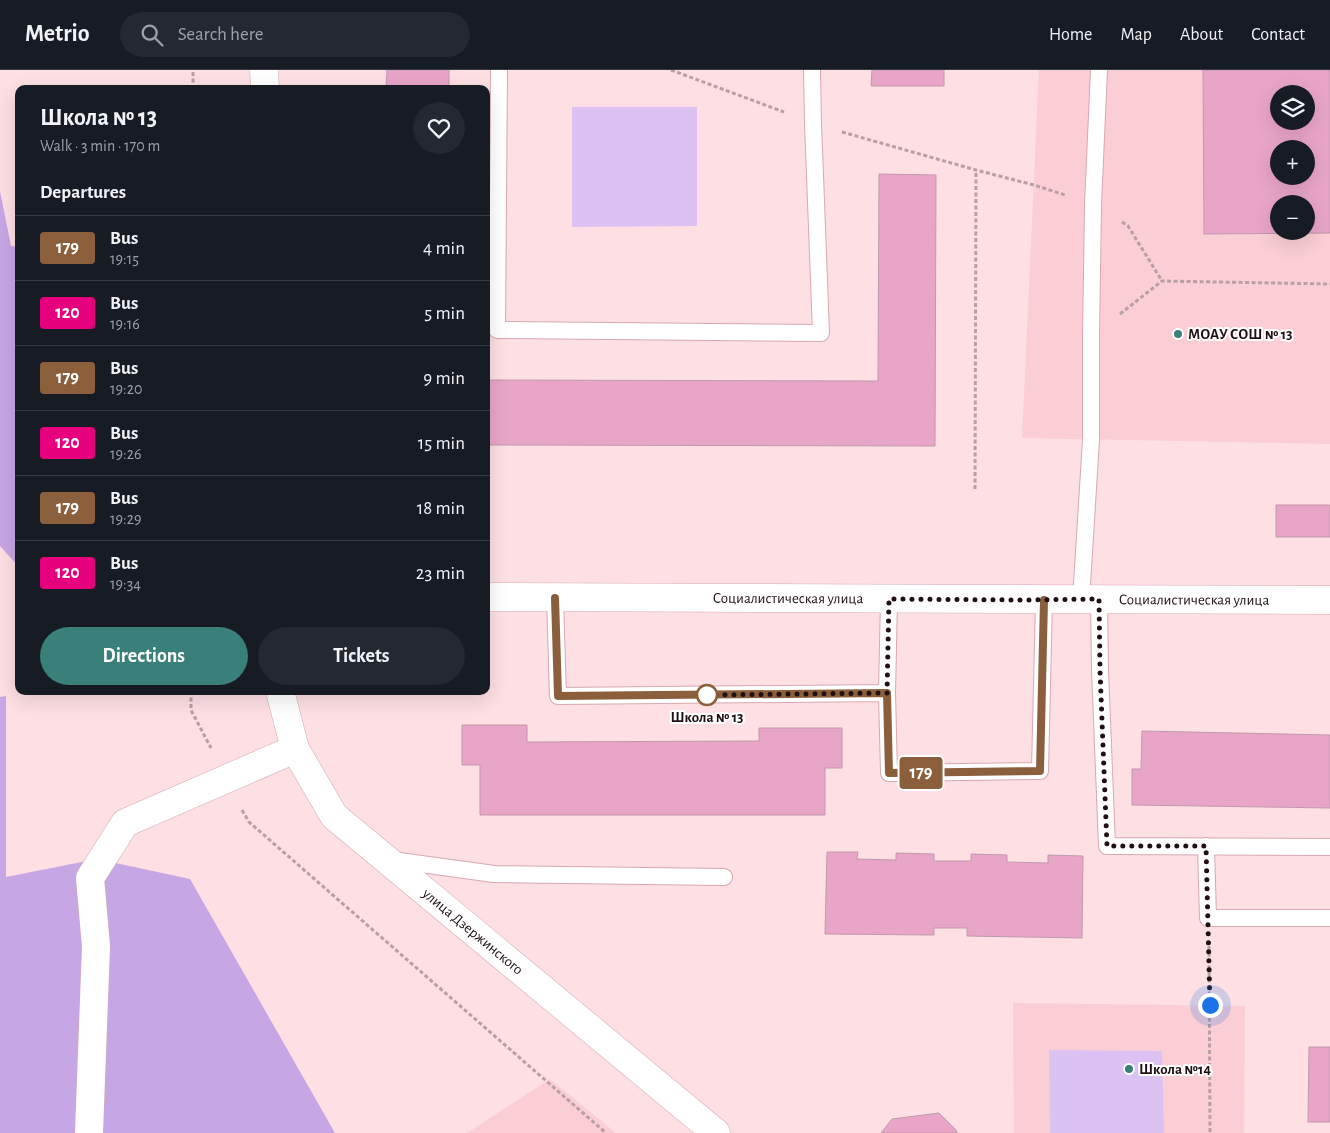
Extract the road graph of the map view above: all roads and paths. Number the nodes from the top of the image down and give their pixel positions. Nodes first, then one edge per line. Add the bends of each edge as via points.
1 (193, 70) edge
2 (264, 70) edge
3 (499, 70) edge
4 (671, 70) edge
5 (812, 70) edge
6 (1099, 70) edge
7 (193, 85) edge
8 (264, 85) edge
9 (813, 123) junction
10 (976, 170) junction
11 (1093, 205) junction
12 (1162, 281) junction
13 (1330, 284) edge
14 (1091, 337) junction
15 (975, 489) dead end
16 (490, 597) edge
17 (555, 598) junction
18 (889, 599) junction
19 (1090, 599) junction
20 (1044, 600) junction
21 (1330, 600) edge
22 (887, 693) junction
23 (191, 695) edge
24 (281, 695) edge
25 (295, 749) junction
26 (227, 779) junction
27 (1206, 846) junction
28 (1330, 847) edge
29 (387, 859) junction
30 (724, 877) dead end
31 (1208, 918) junction
32 (1330, 918) edge
33 (89, 1133) edge
34 (606, 1133) edge
35 (716, 1133) edge
36 (1210, 1133) edge

1 - 7 path
2 - 8 main road
3 - 9 lane via 497,330 821,333
4 - 9 path
5 - 9 lane
6 - 11 lane
9 - 10 path
10 - 11 path
10 - 15 path
11 - 12 path via 1128,226
11 - 14 lane
12 - 13 path
12 - 14 path
14 - 19 lane
16 - 17 main road, Социалистическая улица
17 - 18 main road, Социалистическая улица
17 - 22 lane via 558,696
18 - 20 main road, Социалистическая улица
18 - 22 lane
19 - 20 main road, Социалистическая улица
19 - 21 main road, Социалистическая улица
19 - 27 lane via 1100,670 1107,846
20 - 22 lane via 1040,771 889,773
23 - 26 path via 191,710
24 - 25 main road, улица Дзержинского
25 - 26 main road
25 - 29 main road, улица Дзержинского via 334,816
26 - 33 main road via 125,823 90,878 96,946
26 - 34 path via 249,822
27 - 28 lane
27 - 31 lane
29 - 30 lane via 494,874
29 - 35 main road, улица Дзержинского
31 - 32 lane
31 - 36 path

